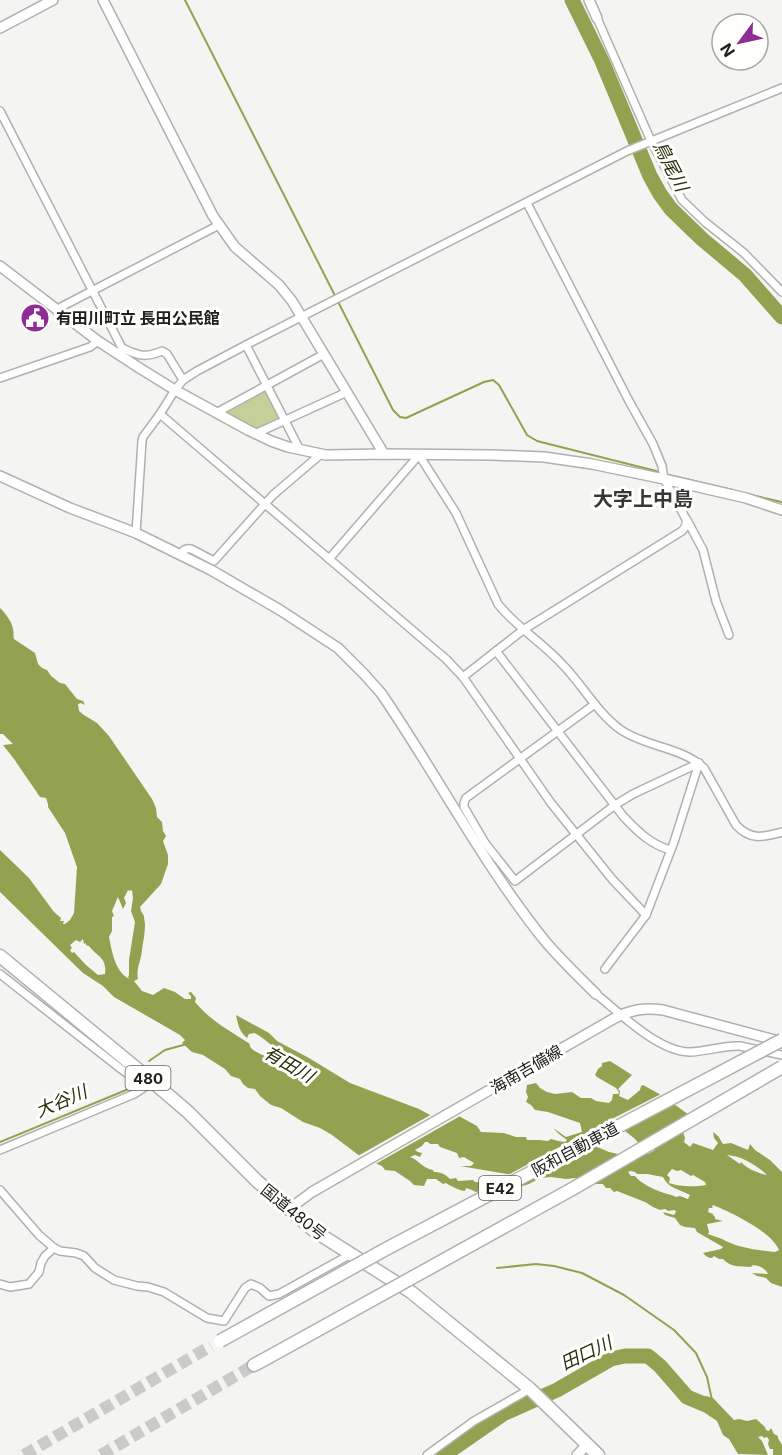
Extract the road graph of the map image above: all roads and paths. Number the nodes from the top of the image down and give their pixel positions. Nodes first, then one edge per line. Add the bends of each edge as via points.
1 (53, 0) edge
2 (103, 0) edge
3 (588, 0) edge
4 (597, 18) joint
5 (0, 28) edge
6 (782, 88) edge
7 (0, 111) edge
8 (649, 142) junction
9 (527, 203) junction
10 (219, 225) junction
11 (0, 266) edge
12 (93, 291) junction
13 (782, 292) edge
14 (57, 310) junction
15 (302, 316) junction
16 (98, 341) junction
17 (246, 345) junction
18 (121, 352) junction
19 (324, 354) junction
20 (0, 378) edge
21 (183, 380) junction
22 (268, 385) junction
23 (175, 390) junction
24 (347, 392) junction
25 (216, 413) junction
26 (160, 414) junction
27 (285, 420) junction
28 (255, 434) junction
29 (300, 450) junction
30 (321, 454) junction
31 (384, 454) junction
32 (419, 455) junction
33 (0, 476) edge
34 (664, 479) junction
35 (266, 503) junction
36 (782, 510) edge
37 (686, 519) junction
38 (136, 533) junction
39 (180, 555) junction
40 (329, 559) junction
41 (522, 630) junction
42 (729, 635) dead end
43 (496, 651) junction
44 (464, 676) junction
45 (595, 704) junction
46 (558, 732) junction
47 (520, 759) junction
48 (699, 763) junction
49 (615, 805) junction
50 (782, 832) edge
51 (576, 834) junction
52 (481, 845) junction
53 (670, 850) junction
54 (646, 915) junction
55 (1, 957) edge
56 (605, 969) dead end
57 (0, 974) edge
58 (596, 994) joint
59 (617, 1017) junction
60 (782, 1041) edge
61 (782, 1056) edge
62 (782, 1067) edge
63 (151, 1083) junction
64 (0, 1150) edge
65 (0, 1190) edge
66 (289, 1209) junction
67 (54, 1248) junction
68 (351, 1254) junction
69 (0, 1284) edge
70 (216, 1344) tunnel mouth
71 (254, 1365) tunnel mouth
72 (531, 1390) junction
73 (588, 1444) junction
74 (427, 1455) edge
75 (577, 1455) edge
76 (598, 1455) edge

1 - 5 street
2 - 10 street
3 - 4 street
4 - 8 street
6 - 8 street
7 - 12 street
8 - 9 street
8 - 13 street via 682,200
9 - 15 street
9 - 34 street via 653,444
10 - 12 street
10 - 15 street via 235,247 284,291
11 - 14 street
12 - 14 street
12 - 18 street
14 - 16 street
15 - 17 street
15 - 19 street
16 - 18 street
16 - 20 street
17 - 21 street
17 - 22 street
18 - 21 street via 146,356 162,351
18 - 23 street
19 - 22 street
19 - 24 street
21 - 23 street
22 - 25 street
22 - 27 street
23 - 25 street
23 - 26 street
24 - 27 street
24 - 31 street
25 - 28 street
26 - 35 street
26 - 38 street via 142,441
27 - 28 street
27 - 29 street
28 - 29 street
29 - 30 street
30 - 31 street
30 - 35 street
31 - 32 street
32 - 34 street via 544,457
32 - 40 street
32 - 41 street via 456,513 498,604
33 - 38 street
34 - 36 street
34 - 37 street
35 - 39 street via 214,561 190,549
35 - 40 street
37 - 41 street via 682,531
37 - 42 street via 703,550
38 - 39 street
39 - 52 street via 280,610 351,660 373,683
40 - 44 street
41 - 43 street
41 - 45 street via 562,664
43 - 44 street
43 - 46 street
44 - 47 street
45 - 46 street
45 - 48 street via 628,734
46 - 47 street
46 - 49 street
47 - 51 street
47 - 52 street via 464,802
48 - 49 street
48 - 50 street via 740,830 757,837
48 - 53 street
49 - 51 street
49 - 53 street via 652,843
51 - 52 street via 515,881
51 - 54 street
52 - 58 street via 513,898 546,941
53 - 54 street
54 - 56 street
55 - 63 highway, 国道480号 / 480
57 - 63 street via 132,1077
58 - 59 street
59 - 60 street, 海南吉備線 via 637,1009 663,1010
59 - 61 street via 677,1049 693,1052 740,1046
59 - 66 street, 海南吉備線 via 312,1192
60 - 70 highway, 阪和自動車道 / E42, bridge via 386,1249
62 - 71 highway, 阪和自動車道 / E42, bridge via 574,1188
63 - 64 street via 134,1094
63 - 66 highway, 国道480号 / 480 via 188,1112
65 - 67 street
66 - 68 highway, 国道480号 / 480
67 - 68 street via 84,1256 114,1280 164,1292 207,1318 224,1321 251,1284 269,1296 279,1294
67 - 69 street via 29,1284
68 - 72 highway, 国道480号 / 480 via 411,1292
72 - 73 highway, 国道480号 / 480
72 - 74 street via 474,1421
73 - 75 street
73 - 76 highway, 国道480号 / 480

